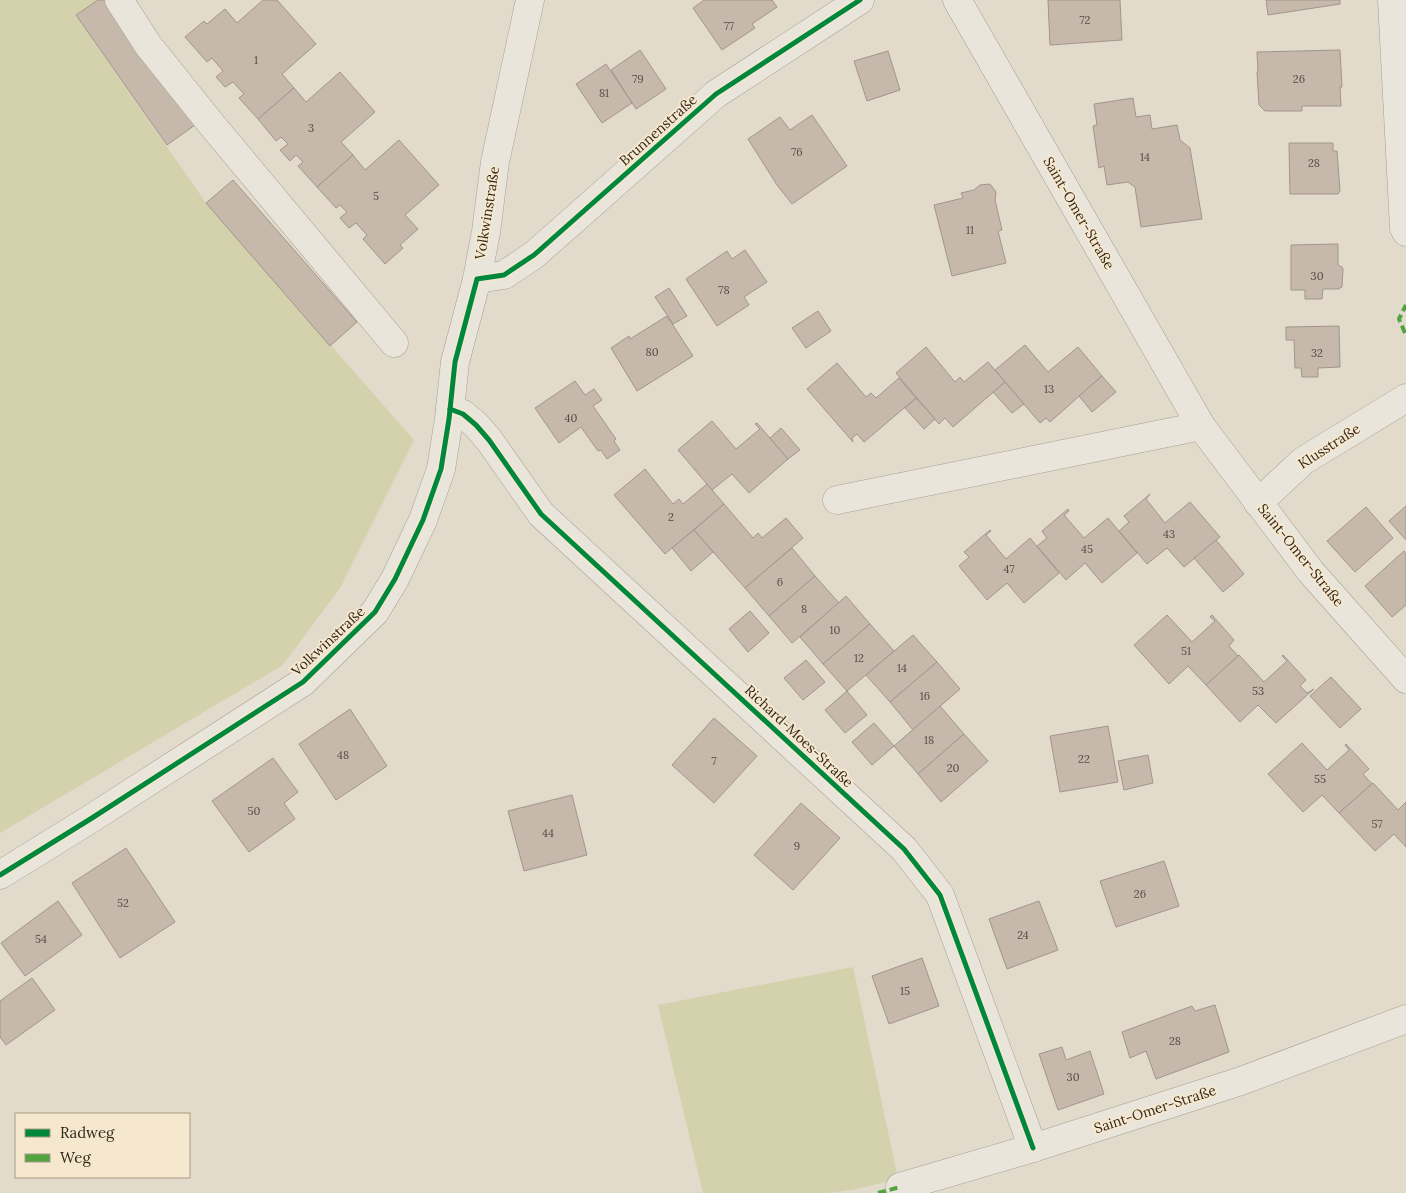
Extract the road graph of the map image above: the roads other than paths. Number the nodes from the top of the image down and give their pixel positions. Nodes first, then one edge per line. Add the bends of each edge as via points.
1 (119, 0) edge
2 (530, 0) edge
3 (860, 0) edge
4 (957, 0) edge
5 (1392, 0) edge
6 (1406, 232) edge
7 (477, 279) junction
8 (394, 342) dead end
9 (1406, 398) edge
10 (450, 409) junction
11 (1201, 426) junction
12 (837, 500) dead end
13 (1258, 502) junction
14 (1406, 680) edge
15 (0, 875) edge
16 (1406, 1019) edge
17 (1033, 1148) junction
18 (900, 1187) dead end

1 - 8 street via 148,45 200,111
2 - 7 street, Volkwinstraße via 495,162
3 - 7 street, Brunnenstraße via 716,94 534,255 504,275
4 - 11 street, Saint-Omer-Straße
5 - 6 street
7 - 10 street, Volkwinstraße via 455,362
9 - 13 street, Klusstraße via 1303,461
10 - 15 street, Volkwinstraße via 441,469 423,520 375,612 303,682
10 - 17 street, Richard-Moes-Straße via 464,414 476,425 541,514 904,849 940,895
11 - 12 street
11 - 13 street, Saint-Omer-Straße
13 - 14 street, Saint-Omer-Straße via 1311,572
16 - 17 street, Saint-Omer-Straße via 1241,1081
17 - 18 street, Saint-Omer-Straße

